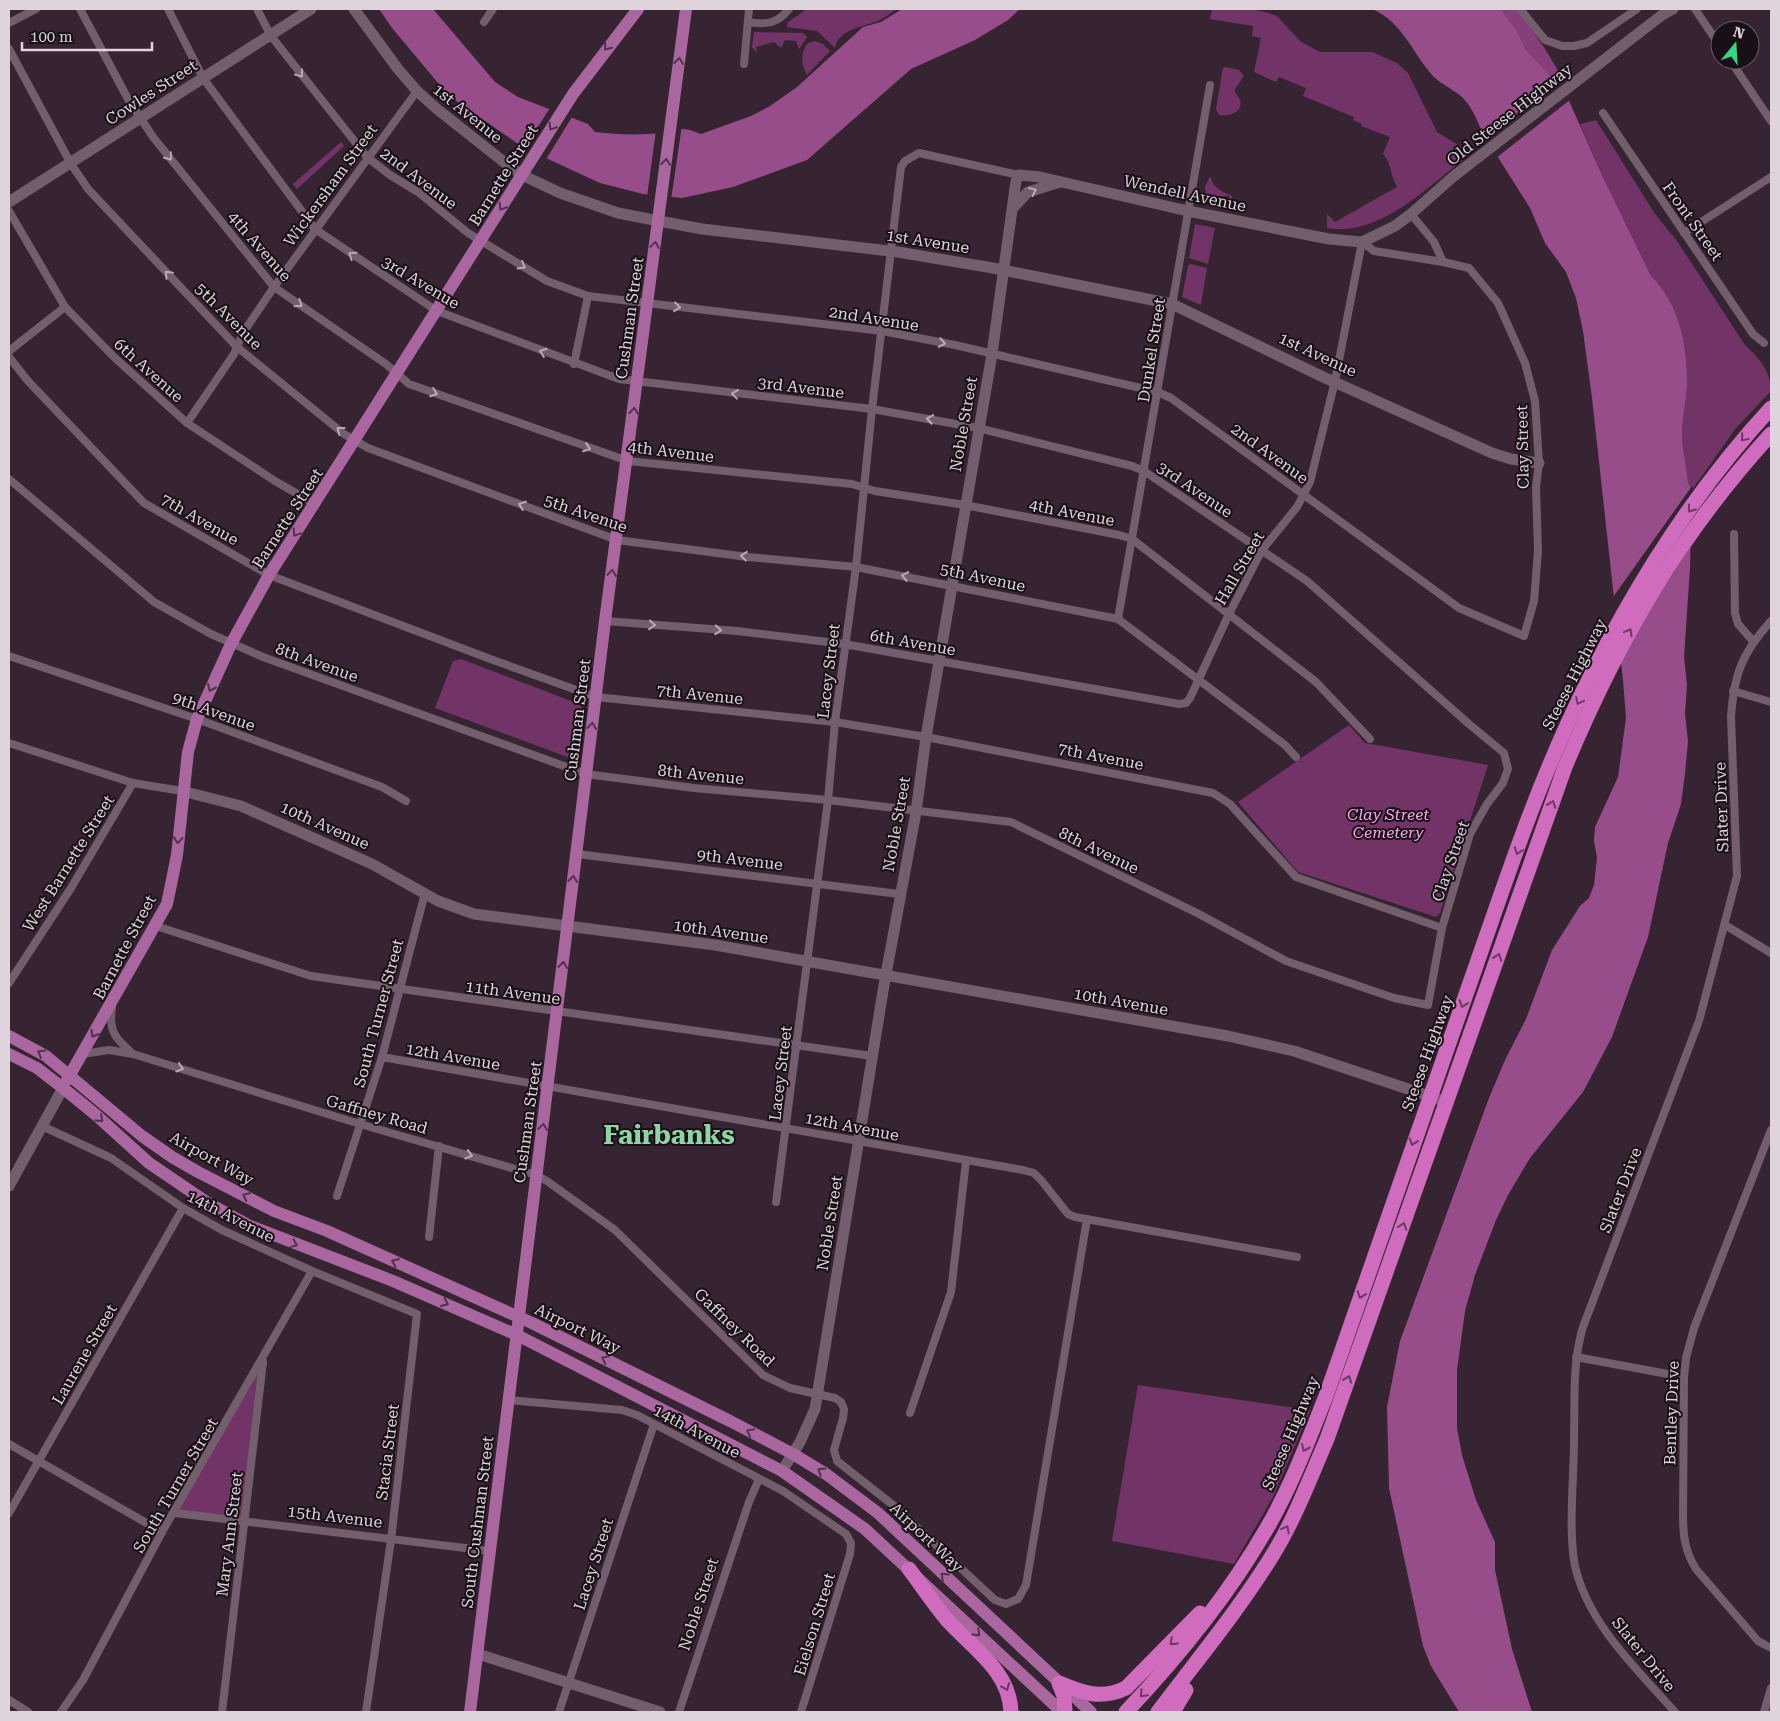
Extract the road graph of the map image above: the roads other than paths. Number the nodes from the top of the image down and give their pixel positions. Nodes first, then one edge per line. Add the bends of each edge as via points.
1 (36, 9) edge
2 (80, 9) edge
3 (168, 9) edge
4 (257, 9) edge
5 (311, 9) edge
6 (354, 9) edge
7 (493, 9) edge
8 (638, 9) edge
9 (686, 9) edge
10 (749, 9) edge
11 (789, 9) edge
12 (1520, 9) edge
13 (1637, 9) edge
14 (1673, 9) edge
15 (1695, 9) edge
16 (484, 22) dead end
17 (748, 22) junction
18 (9, 23) edge
19 (1710, 31) edge
20 (271, 36) junction
21 (9, 48) edge
22 (744, 64) dead end
23 (1737, 70) edge
24 (203, 78) junction
25 (1210, 85) dead end
26 (417, 91) junction
27 (1603, 113) dead end
28 (140, 118) junction
29 (1771, 121) edge
30 (919, 153) joint
31 (367, 157) junction
32 (70, 164) junction
33 (522, 174) junction
34 (1019, 175) junction
35 (1771, 177) edge
36 (1060, 182) junction
37 (9, 202) edge
38 (1013, 210) junction
39 (9, 211) edge
40 (1188, 211) junction
41 (1411, 214) junction
42 (659, 215) junction
43 (315, 229) junction
44 (1684, 232) junction
45 (481, 240) junction
46 (1362, 242) junction
47 (891, 251) junction
48 (1443, 262) junction
49 (1002, 270) junction
50 (274, 287) junction
51 (588, 296) junction
52 (648, 304) junction
53 (1172, 304) junction
54 (65, 307) junction
55 (437, 311) junction
56 (882, 332) junction
57 (1764, 343) dead end
58 (237, 346) junction
59 (9, 351) edge
60 (992, 354) junction
61 (9, 357) edge
62 (574, 364) junction
63 (397, 375) junction
64 (1335, 381) junction
65 (637, 382) junction
66 (1158, 392) junction
67 (1771, 408) edge
68 (872, 409) junction
69 (187, 423) junction
70 (978, 428) junction
71 (1771, 434) edge
72 (356, 441) junction
73 (628, 461) junction
74 (1539, 463) junction
75 (1144, 471) junction
76 (9, 479) edge
77 (864, 488) junction
78 (1304, 495) junction
79 (315, 504) junction
80 (966, 505) junction
81 (1734, 534) dead end
82 (617, 540) junction
83 (1132, 540) junction
84 (1262, 550) junction
85 (856, 566) junction
86 (269, 575) junction
87 (953, 585) junction
88 (1229, 614) junction
89 (1118, 619) junction
90 (605, 621) junction
91 (1771, 621) edge
92 (1524, 636) joint
93 (1753, 641) junction
94 (231, 644) junction
95 (844, 644) junction
96 (9, 656) edge
97 (940, 660) junction
98 (1199, 680) junction
99 (1733, 692) junction
100 (596, 697) junction
101 (1771, 702) edge
102 (197, 719) junction
103 (835, 722) junction
104 (926, 737) junction
105 (1488, 738) joint
106 (1370, 739) dead end
107 (9, 743) edge
108 (1296, 757) dead end
109 (586, 774) junction
110 (133, 783) junction
111 (182, 791) junction
112 (828, 800) junction
113 (406, 801) dead end
114 (916, 812) junction
115 (577, 854) junction
116 (816, 882) junction
117 (425, 893) junction
118 (900, 894) junction
119 (1725, 925) junction
120 (156, 926) junction
121 (567, 928) junction
122 (1442, 928) junction
123 (1771, 953) edge
124 (808, 962) junction
125 (885, 975) junction
126 (9, 983) edge
127 (399, 989) junction
128 (114, 1000) junction
129 (1428, 1005) joint
130 (558, 1012) junction
131 (9, 1036) edge
132 (796, 1045) junction
133 (9, 1054) edge
134 (82, 1054) junction
135 (133, 1054) junction
136 (872, 1056) junction
137 (382, 1058) junction
138 (70, 1075) junction
139 (548, 1086) junction
140 (63, 1088) junction
141 (1429, 1096) junction
142 (1447, 1102) junction
143 (360, 1124) junction
144 (42, 1126) junction
145 (787, 1127) junction
146 (1771, 1130) edge
147 (859, 1142) junction
148 (438, 1146) junction
149 (966, 1162) junction
150 (536, 1175) junction
151 (9, 1186) edge
152 (337, 1196) dead end
153 (776, 1202) dead end
154 (183, 1208) junction
155 (1087, 1219) junction
156 (429, 1236) dead end
157 (1298, 1257) dead end
158 (312, 1271) junction
159 (417, 1314) joint
160 (519, 1317) junction
161 (517, 1335) junction
162 (1576, 1357) junction
163 (263, 1358) junction
164 (1684, 1377) junction
165 (817, 1394) junction
166 (508, 1400) junction
167 (910, 1413) dead end
168 (654, 1424) junction
169 (9, 1444) edge
170 (793, 1454) junction
171 (39, 1460) junction
172 (782, 1471) junction
173 (759, 1479) junction
174 (9, 1513) edge
175 (175, 1513) junction
176 (245, 1521) junction
177 (162, 1532) junction
178 (391, 1540) junction
179 (851, 1543) joint
180 (490, 1551) junction
181 (1252, 1553) junction
182 (1273, 1554) junction
183 (909, 1569) junction
184 (1771, 1648) edge
185 (478, 1654) junction
186 (568, 1683) junction
187 (1059, 1683) junction
188 (1771, 1688) edge
189 (9, 1700) edge
190 (28, 1712) edge
191 (61, 1712) edge
192 (222, 1712) edge
193 (366, 1712) edge
194 (470, 1712) edge
195 (559, 1712) edge
196 (660, 1712) edge
197 (679, 1712) edge
198 (801, 1712) edge
199 (1011, 1712) edge
200 (1062, 1712) edge
201 (1065, 1712) edge
202 (1091, 1712) edge
203 (1126, 1712) edge
204 (1158, 1712) edge
205 (1173, 1712) edge
206 (1675, 1712) edge
207 (1764, 1712) edge

1 - 18 street
2 - 28 street, 4th Avenue
3 - 24 street, 3rd Avenue
4 - 20 street, 2nd Avenue
5 - 20 street, Cowles Street
6 - 26 street, 1st Avenue
7 - 16 street
8 -> 33 main road, Barnette Street via 573,94
42 -> 9 main road, Cushman Street
10 - 17 street
11 - 17 street via 772,23
12 - 13 street via 1545,40 1574,46 1587,43
14 - 41 street, Old Steese Highway via 1454,176
15 - 19 street
17 - 22 street
20 - 24 street, Cowles Street
20 -> 31 street, 2nd Avenue
21 - 32 street, 5th Avenue
23 - 29 street
24 - 28 street, Cowles Street
24 - 43 street, 3rd Avenue
25 - 40 street, Dunkel Street
26 - 31 street, Wickersham Street
26 - 33 street, 1st Avenue via 462,131
27 - 44 street, Front Street
28 - 32 street, Cowles Street
28 -> 50 street, 4th Avenue
30 - 34 street, Wendell Avenue
30 - 47 street, Lacey Street via 904,161 902,167
31 - 43 street, Wickersham Street
31 - 45 street, 2nd Avenue
32 - 37 street, Cowles Street
58 -> 32 street, 5th Avenue via 109,213
33 - 42 street, 1st Avenue via 588,204
33 -> 45 main road, Barnette Street
34 - 36 street, Wendell Avenue via 1030,174
34 - 38 street, Noble Street
35 - 44 street
38 -> 36 street via 1028,192
36 - 40 street, Wendell Avenue
38 - 49 street, Noble Street
39 - 54 street, 6th Avenue
40 - 46 street, Wendell Avenue via 1329,239
40 - 53 street, Dunkel Street
41 - 46 street, Old Steese Highway
41 - 48 street via 1434,242
42 - 47 street, 1st Avenue via 702,229
52 -> 42 main road, Cushman Street
43 - 50 street, Wickersham Street
55 -> 43 street, 3rd Avenue
44 - 57 street, Front Street via 1753,334
45 -> 51 street, 2nd Avenue via 547,281
45 - 55 main road, Barnette Street
46 - 48 street, Wendell Avenue via 1374,252
46 - 64 street, Hall Street
47 - 49 street, 1st Avenue
47 - 56 street, Lacey Street
48 - 74 street, Clay Street via 1469,268 1509,322 1535,401
49 - 53 street, 1st Avenue
49 - 60 street, Noble Street
50 - 58 street, Wickersham Street
50 -> 63 street, 4th Avenue via 379,359
51 - 52 street, 2nd Avenue
51 - 62 street
52 -> 56 street, 2nd Avenue
52 - 65 main road, Cushman Street
53 - 64 street, 1st Avenue
53 - 66 street, Dunkel Street
54 - 59 street
54 - 69 street, 6th Avenue via 115,358
62 -> 55 street, 3rd Avenue
55 - 63 main road, Barnette Street
56 -> 60 street, 2nd Avenue
56 - 68 street, Lacey Street
58 - 69 street, Wickersham Street
72 -> 58 street, 5th Avenue
60 - 66 street, 2nd Avenue
60 - 70 street, Noble Street
61 - 86 street, 7th Avenue via 144,503
62 - 65 street, 3rd Avenue
63 - 72 main road, Barnette Street
63 -> 73 street, 4th Avenue via 409,384
64 - 74 street, 1st Avenue via 1492,453
64 - 78 street, Hall Street via 1314,472
68 -> 65 street, 3rd Avenue
73 -> 65 main road, Cushman Street
66 - 75 street, Dunkel Street
66 - 78 street, 2nd Avenue via 1171,398
67 -> 141 highway, Steese Highway via 1719,470 1671,536 1600,657 1540,788
70 -> 68 street, 3rd Avenue
68 - 77 street, Lacey Street
69 - 79 street, 6th Avenue
70 - 75 street, 3rd Avenue
70 - 80 street, Noble Street
142 -> 71 highway, Steese Highway via 1565,768 1605,675 1650,594 1683,544 1720,493
72 - 79 main road, Barnette Street
82 -> 72 street, 5th Avenue
73 - 77 street, 4th Avenue via 852,484
73 - 82 main road, Cushman Street
74 - 92 street, Clay Street via 1536,582
75 - 83 street, Dunkel Street
75 - 84 street, 3rd Avenue
76 - 94 street, 8th Avenue via 154,602
77 - 80 street, 4th Avenue
77 - 85 street, Lacey Street
78 - 84 street, Hall Street
78 - 92 street, 2nd Avenue via 1459,608
79 -> 86 main road, Barnette Street
80 - 83 street, 4th Avenue
80 - 87 street, Noble Street
81 - 93 street via 1735,613 1738,624
85 -> 82 street, 5th Avenue via 748,557
90 -> 82 main road, Cushman Street
83 - 88 street, 4th Avenue
83 - 89 street, Dunkel Street
84 - 88 street, Hall Street
84 - 105 street, 3rd Avenue via 1307,581
87 -> 85 street, 5th Avenue
85 - 95 street, Lacey Street
86 - 94 main road, Barnette Street
86 - 100 street, 7th Avenue
87 - 89 street, 5th Avenue
87 - 97 street, Noble Street
88 - 98 street, Hall Street
88 - 106 street, 4th Avenue via 1316,682
89 - 98 street, 5th Avenue
90 -> 95 street, 6th Avenue via 737,631
90 - 100 main road, Cushman Street
91 - 93 street, Slater Drive
93 - 99 street, Slater Drive via 1738,668
94 -> 102 main road, Barnette Street
94 - 109 street, 8th Avenue
95 - 97 street, 6th Avenue
95 - 103 street, Lacey Street
96 - 102 street, 9th Avenue
97 - 98 street, 6th Avenue via 1179,704 1186,703
97 - 104 street, Noble Street
98 - 108 street, 5th Avenue via 1285,744
99 - 101 street
99 - 119 street, Slater Drive via 1731,717 1737,876
100 - 103 street, 7th Avenue
109 -> 100 main road, Cushman Street
102 - 111 main road, Barnette Street
102 - 113 street, 9th Avenue via 382,787
103 - 104 street, 7th Avenue
103 - 112 street, Lacey Street
104 - 114 street, Noble Street
104 - 122 street, 7th Avenue via 1213,793 1230,804 1296,877
105 - 122 street, Clay Street via 1504,753 1508,769 1503,783 1470,834
107 - 110 street, 10th Avenue
109 - 112 street, 8th Avenue
109 - 115 main road, Cushman Street
110 - 111 street, 10th Avenue
110 - 126 street, West Barnette Street via 71,888
111 - 117 street, 10th Avenue via 241,806 372,864
111 -> 120 main road, Barnette Street via 172,888
112 - 114 street, 8th Avenue
112 - 116 street, Lacey Street
114 - 118 street, Noble Street
114 - 129 street, 8th Avenue via 1011,822 1197,913 1286,961 1394,998
115 - 116 street, 9th Avenue
121 -> 115 main road, Cushman Street
116 - 118 street, 9th Avenue
116 - 124 street, Lacey Street
117 - 121 street, 10th Avenue via 474,914
117 - 127 street, South Turner Street
118 - 125 street, Noble Street
119 - 123 street
119 - 162 street, Slater Drive via 1699,1021 1583,1327
120 - 127 street, 11th Avenue via 311,976
120 - 128 main road, Barnette Street
121 - 124 street, 10th Avenue via 715,946
130 -> 121 main road, Cushman Street
122 - 129 street, Clay Street
124 - 125 street, 10th Avenue
124 - 132 street, Lacey Street
125 - 136 street, Noble Street
125 - 141 street, 10th Avenue via 1259,1042 1294,1050
127 - 130 street, 11th Avenue
127 - 137 street, South Turner Street
128 -> 134 main road, Barnette Street
128 - 135 street, Gaffney Road via 110,1021 113,1031
130 - 132 street, 11th Avenue
130 - 139 main road, Cushman Street
138 -> 131 main road, Airport Way via 46,1056
132 - 136 street, 11th Avenue
132 - 145 street, Lacey Street
133 - 140 main road, Airport Way via 37,1068
134 - 135 street, Gaffney Road via 109,1050
134 - 138 main road, Barnette Street
135 -> 143 street, Gaffney Road
136 - 147 street, Noble Street
137 - 139 street, 12th Avenue
137 - 143 street, South Turner Street
138 - 140 main road, Barnette Street
160 -> 138 main road, Airport Way via 274,1211 198,1172 142,1136
139 - 145 street, 12th Avenue
150 -> 139 main road, Cushman Street
140 - 144 street
140 -> 161 main road, Airport Way via 149,1163 208,1203 248,1225 393,1281
141 - 142 street, 10th Avenue
141 -> 181 highway, Steese Highway via 1326,1396 1296,1470
182 -> 142 highway, Steese Highway via 1327,1439
143 - 148 street, Gaffney Road
143 - 152 street, South Turner Street
144 - 151 street
144 - 154 street, 14th Avenue via 111,1158
145 - 147 street, 12th Avenue
145 - 153 street, Lacey Street
146 - 164 street, Bentley Drive via 1694,1328
147 - 149 street, 12th Avenue
147 - 165 street, Noble Street
148 -> 150 street, Gaffney Road
148 - 156 street
149 - 155 street, 12th Avenue via 1034,1173 1068,1214
149 - 167 street via 951,1292
150 - 160 main road, Cushman Street
150 - 165 street, Gaffney Road via 614,1230 763,1375 790,1388
154 - 158 street, 14th Avenue via 222,1230
154 - 171 street, Laurene Street
155 - 157 street, 12th Avenue
155 - 165 street, Gaffney Road via 1027,1580 1018,1599 1006,1604 995,1600 893,1505 837,1461 834,1450 844,1409 835,1398
158 - 159 street, 14th Avenue
158 - 163 street, South Turner Street
159 - 178 street, Stacia Street
160 - 161 main road, Cushman Street
170 -> 160 main road, Airport Way
161 - 166 main road, South Cushman Street
161 - 172 main road, Airport Way
162 - 164 street
162 - 206 street, Slater Drive via 1573,1523 1576,1566 1605,1632
163 - 175 street, South Turner Street
163 - 176 street, Mary Ann Street
164 - 184 street, Bentley Drive via 1683,1540 1688,1556 1731,1612 1758,1641
165 - 170 street, Noble Street via 809,1423
166 - 168 street, 14th Avenue via 622,1410
166 - 180 main road, South Cushman Street
168 - 173 street, 14th Avenue
168 - 186 street, Lacey Street
169 - 171 street
170 - 172 street, Noble Street
187 -> 170 main road, Airport Way via 878,1513
171 - 174 street, Laurene Street
171 - 177 street
172 - 183 main road, Airport Way via 865,1529
173 - 179 street, 14th Avenue via 831,1523 846,1534
173 - 197 street, Noble Street
175 - 176 street, 15th Avenue
175 - 177 street, South Turner Street
176 - 178 street, 15th Avenue
176 - 192 street, Mary Ann Street
177 - 191 street, South Turner Street via 83,1680
178 - 180 street, 15th Avenue
178 - 193 street, Stacia Street
179 - 198 street, Eielson Street via 848,1562
180 - 185 main road, South Cushman Street
181 -> 187 highway via 1190,1626 1126,1688 1103,1696 1088,1695
181 -> 203 highway, Steese Highway via 1208,1619
182 - 204 highway, Steese Highway via 1229,1620
182 - 205 highway via 1238,1619 1183,1693
183 -> 199 highway via 948,1621 990,1662 1006,1685
183 -> 200 main road, Airport Way
185 - 186 street
185 - 194 main road, South Cushman Street
186 - 195 street, Lacey Street
186 - 196 street
187 - 201 highway
187 - 202 main road, Airport Way
188 - 207 street
189 - 190 street

